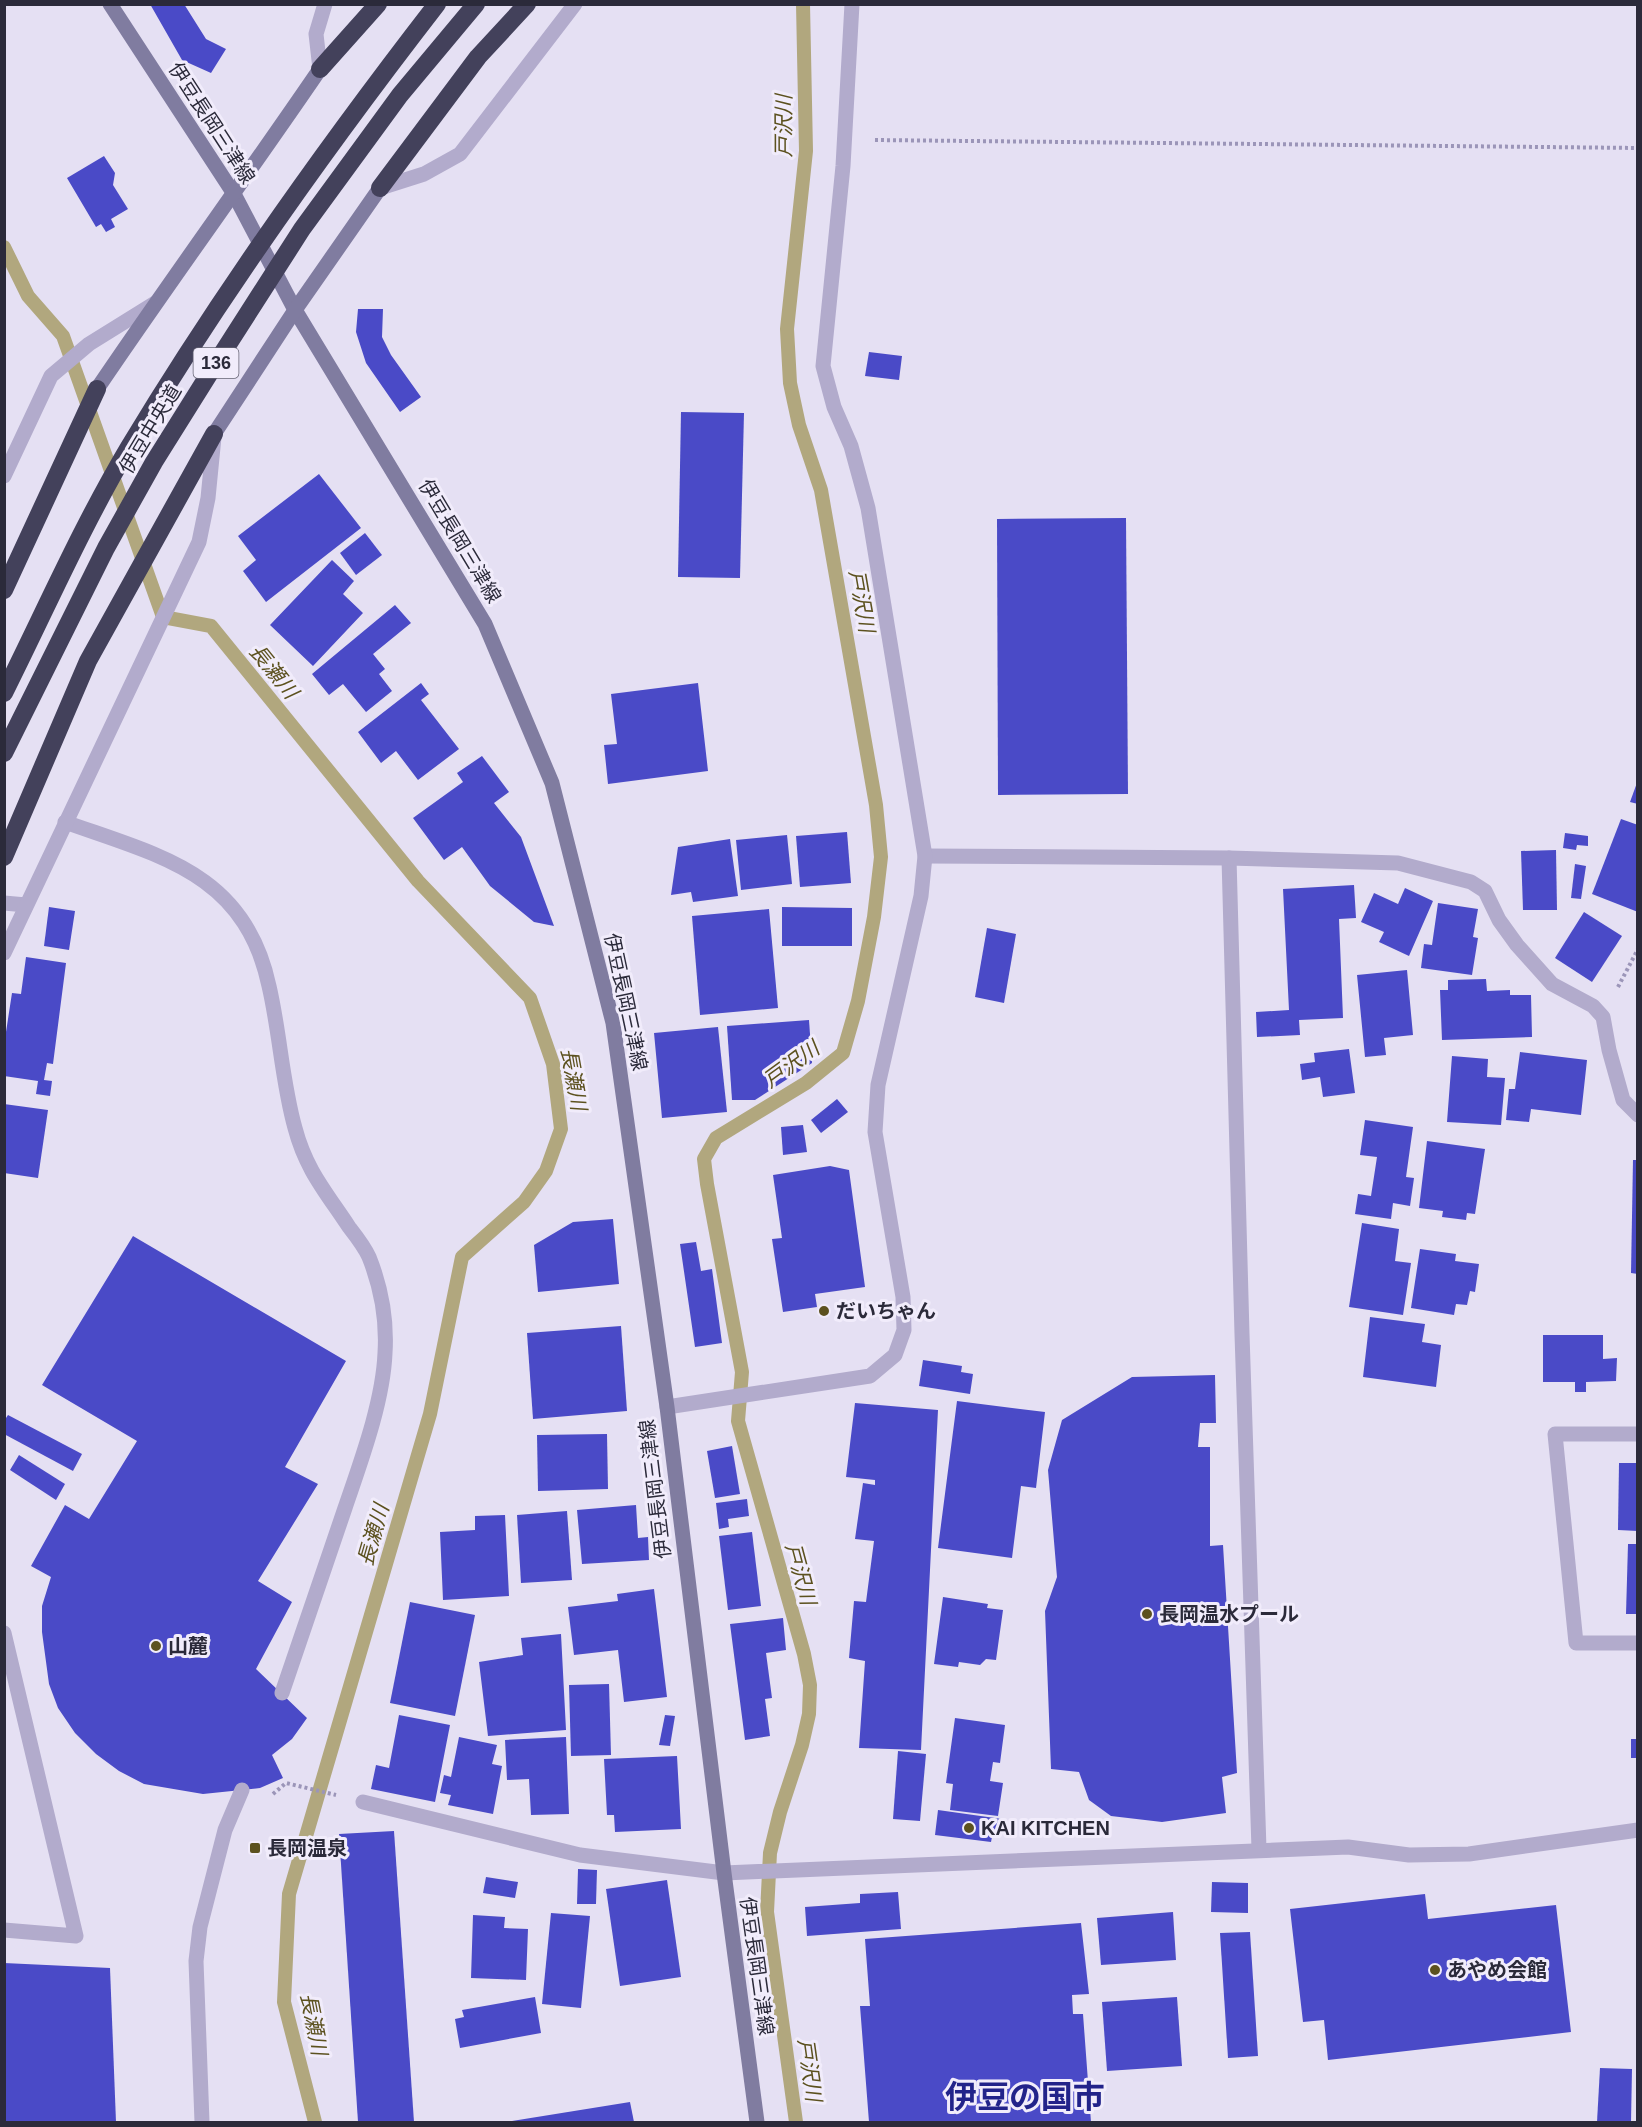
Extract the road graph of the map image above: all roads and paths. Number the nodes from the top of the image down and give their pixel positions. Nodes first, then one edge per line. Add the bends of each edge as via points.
1 (110, 4) edge
2 (325, 4) edge
3 (378, 4) edge
4 (437, 4) edge
5 (476, 4) edge
6 (527, 4) edge
7 (575, 4) edge
8 (852, 4) edge
9 (320, 69) junction
10 (845, 139) junction
11 (1638, 148) edge
12 (380, 188) junction
13 (234, 194) junction
14 (155, 303) junction
15 (295, 310) junction
16 (98, 389) joint
17 (214, 434) junction
18 (4, 476) edge
19 (4, 590) edge
20 (4, 693) edge
21 (4, 753) edge
22 (65, 822) junction
23 (925, 856) junction
24 (4, 857) edge
25 (1229, 858) junction
26 (4, 903) edge
27 (26, 905) junction
28 (1638, 949) edge
29 (4, 953) edge
30 (1602, 1017) junction
31 (1638, 1115) edge
32 (667, 1407) junction
33 (1638, 1434) edge
34 (4, 1633) edge
35 (1638, 1643) edge
36 (282, 1693) dead end
37 (295, 1786) dead end
38 (242, 1790) dead end
39 (337, 1795) dead end
40 (363, 1802) dead end
41 (1638, 1830) edge
42 (1259, 1849) junction
43 (724, 1873) junction
44 (4, 1930) edge
45 (202, 2122) edge
46 (757, 2122) edge

1 - 13 main road, 伊豆長岡三津線
2 - 9 street via 316,34
3 - 9 highway
4 - 20 highway, 伊豆中央道 / 136, bridge via 279,216 129,448 79,539
5 - 21 highway, 伊豆中央道 / 136, bridge via 400,95 302,229 205,381 106,548
6 - 12 highway via 478,57
7 - 12 street via 460,154 424,174
8 - 10 street
9 - 13 main road
10 - 11 path
10 - 23 street via 823,366 868,508
12 - 15 main road
13 - 14 main road
13 - 15 main road, 伊豆長岡三津線
14 - 16 main road
14 - 18 street via 89,344 51,376
15 - 17 main road
15 - 32 main road, 伊豆長岡三津線 via 485,624 552,783 613,1023
16 - 19 highway
17 - 22 street via 199,542
17 - 24 highway via 88,661
22 - 27 street
22 - 36 street via 163,858 202,878 227,900 244,924 258,948 269,985 290,1110 303,1157 368,1255 379,1292 386,1331 380,1392 357,1474
23 - 25 street
23 - 32 street via 921,896 878,1085 875,1131 903,1297 904,1330 895,1355 870,1376
25 - 30 street via 1398,863 1471,882 1485,891 1517,945 1552,984 1593,1006
25 - 42 street
26 - 27 street
27 - 29 street
28 - 30 path
30 - 31 street via 1623,1100
32 - 43 main road, 伊豆長岡三津線
33 - 35 street via 1555,1434 1576,1642
34 - 44 street via 76,1936
37 - 39 path
38 - 45 street via 225,1830 200,1927 196,1961
40 - 43 street via 580,1855
41 - 42 street via 1469,1854 1409,1855 1348,1847
42 - 43 street
43 - 46 main road, 伊豆長岡三津線

